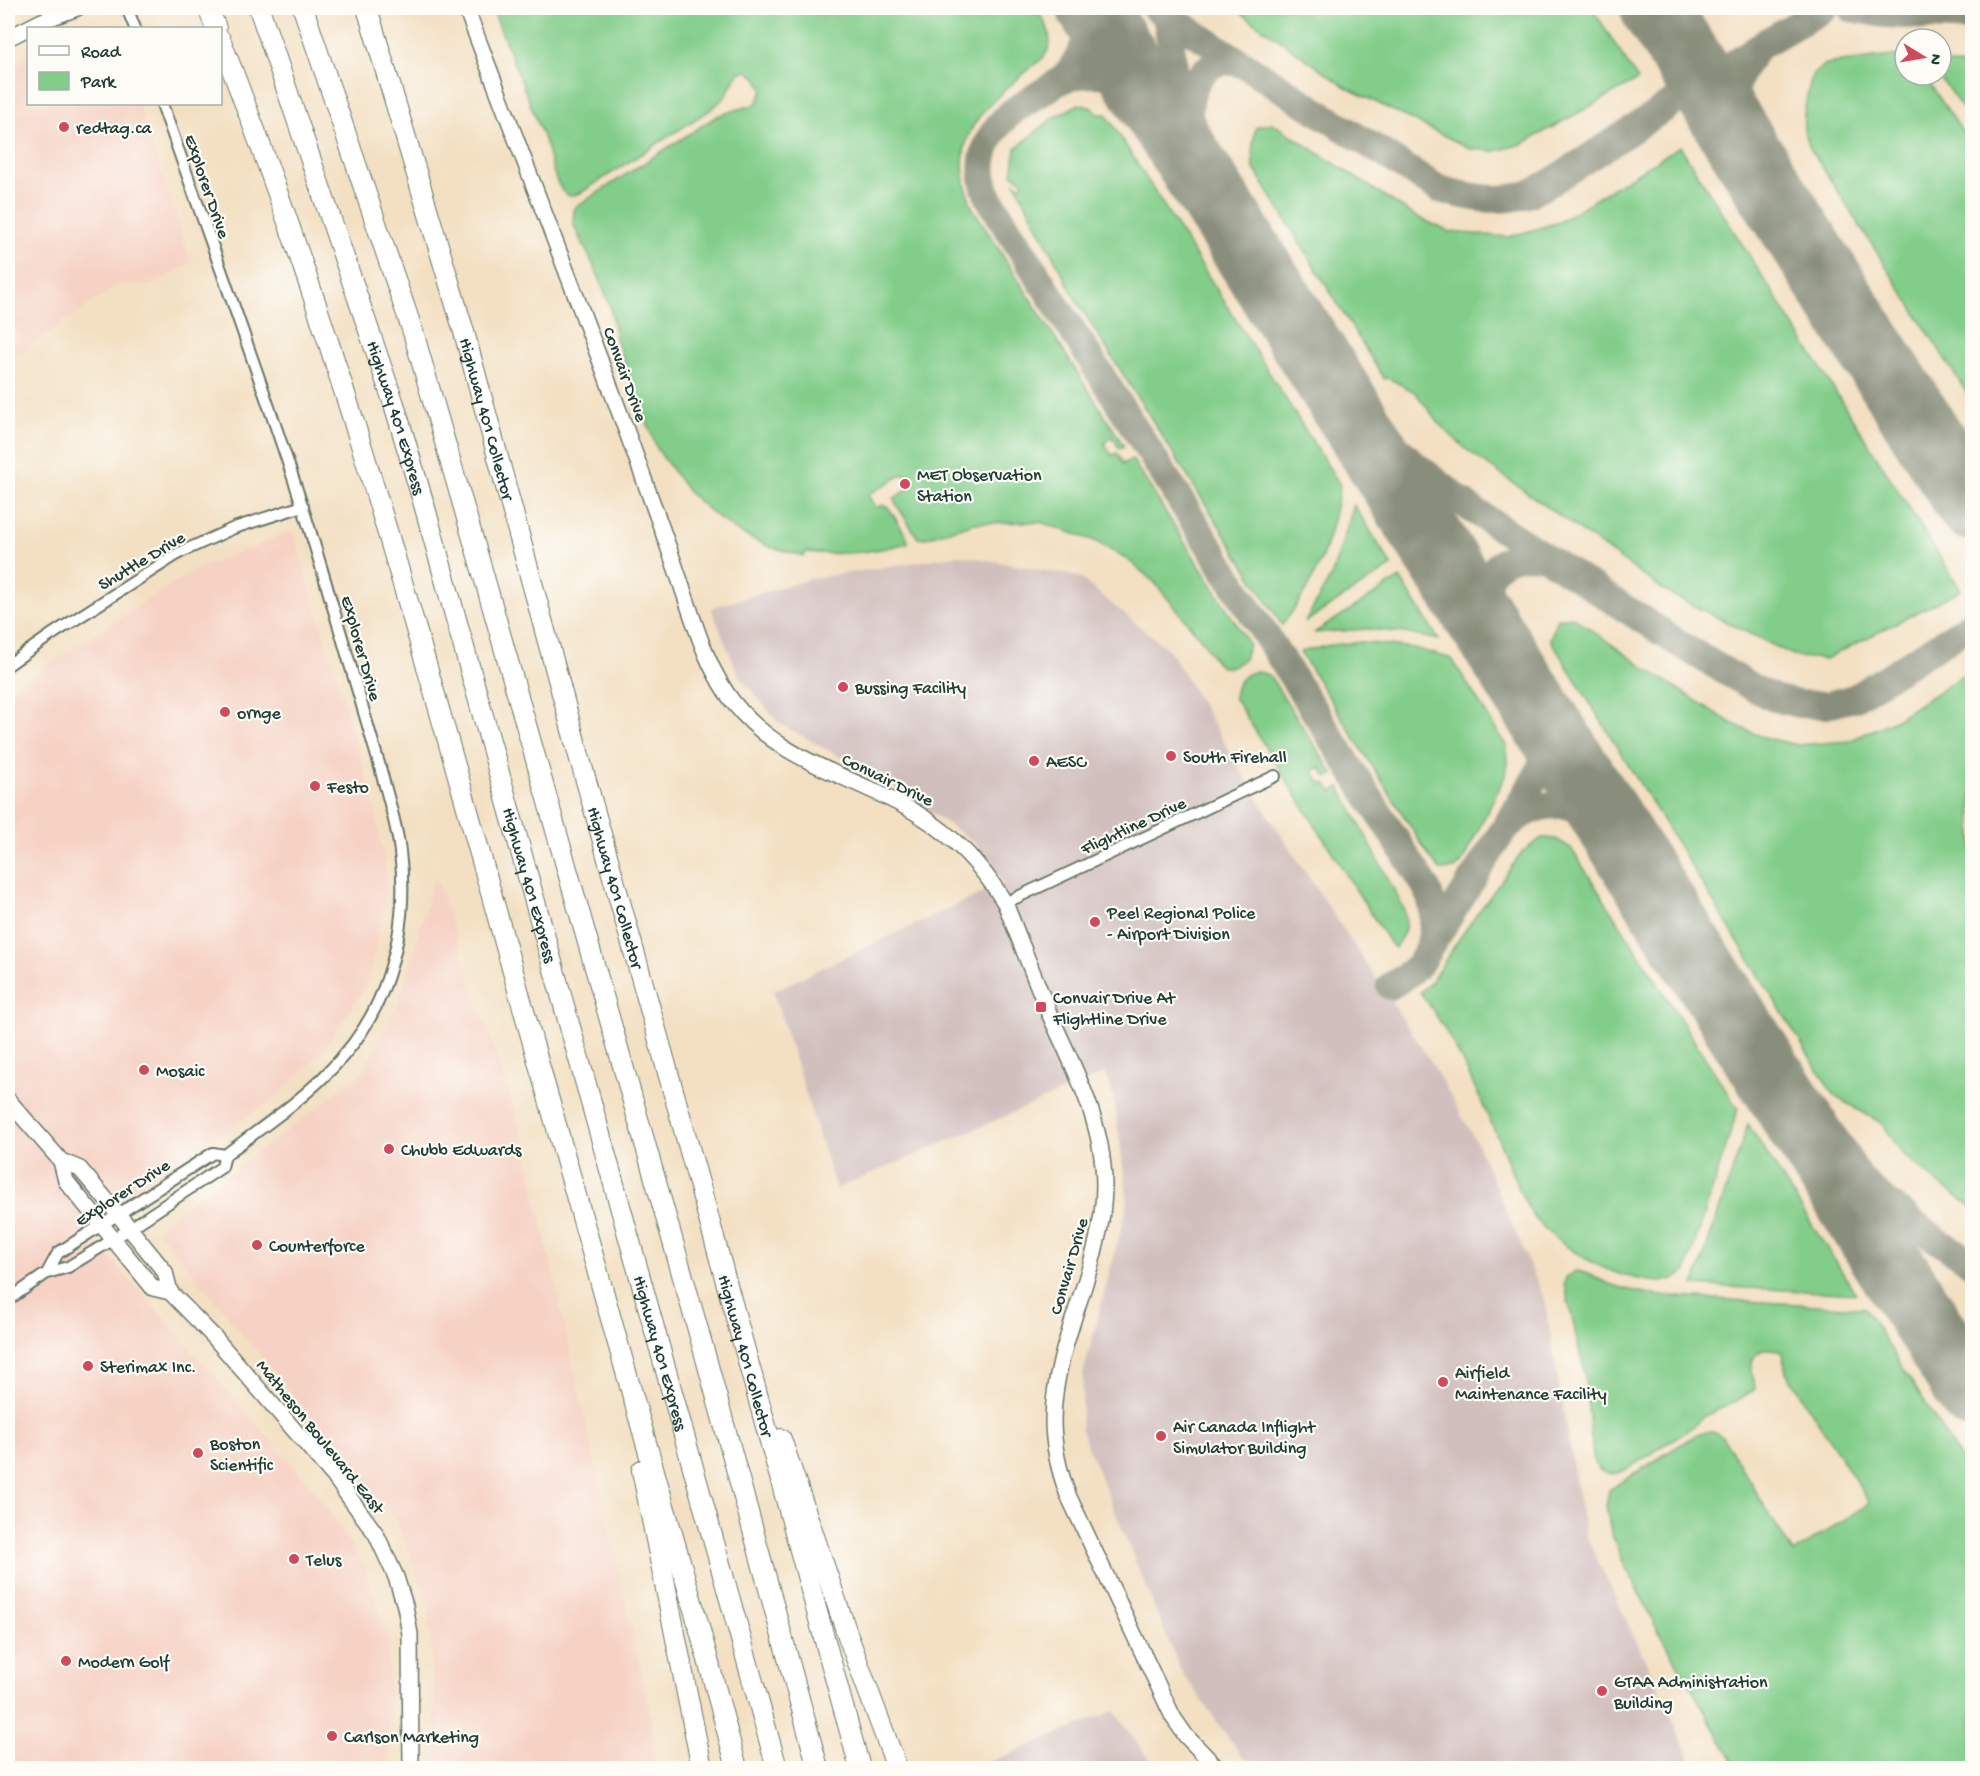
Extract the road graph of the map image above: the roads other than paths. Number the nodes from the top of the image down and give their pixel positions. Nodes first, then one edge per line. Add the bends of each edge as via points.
1 (77, 8) edge
2 (127, 8) edge
3 (208, 8) edge
4 (259, 8) edge
5 (303, 8) edge
6 (367, 8) edge
7 (466, 8) edge
8 (30, 27) edge
9 (135, 27) edge
10 (216, 27) edge
11 (27, 28) edge
12 (8, 38) edge
13 (222, 44) edge
14 (162, 105) edge
15 (303, 506) junction
16 (8, 665) edge
17 (1275, 776) dead end
18 (1005, 903) junction
19 (8, 1100) edge
20 (225, 1155) junction
21 (61, 1161) junction
22 (118, 1215) junction
23 (103, 1224) junction
24 (129, 1228) junction
25 (114, 1239) junction
26 (47, 1273) junction
27 (170, 1292) junction
28 (8, 1300) edge
29 (735, 1316) junction
30 (626, 1372) junction
31 (411, 1768) edge
32 (702, 1768) edge
33 (737, 1768) edge
34 (777, 1768) edge
35 (818, 1768) edge
36 (860, 1768) edge
37 (897, 1768) edge
38 (1217, 1768) edge

1 - 8 street
2 - 9 street
3 - 10 highway
4 - 34 highway, Highway 401 Express via 394,404 425,508
5 - 35 highway, Highway 401 Express via 416,343 704,1351
6 - 29 highway, Highway 401 Collector via 464,332
7 - 18 street, Convair Drive via 640,468 698,637 719,681 751,722 777,744 940,828 983,871
11 - 12 street
13 - 30 highway via 260,139 329,340 387,525
14 - 15 street, Explorer Drive
15 - 16 street, Shuttle Drive via 234,528 178,553
15 - 20 street, Explorer Drive via 391,808 403,890 400,925 383,990 367,1026 343,1058 313,1089
17 - 18 street, Flightline Drive
18 - 38 street, Convair Drive via 1089,1104 1104,1166 1098,1240 1056,1386 1053,1418 1058,1464 1068,1495 1173,1717
19 - 21 street, Matheson Boulevard East
20 - 22 street, Explorer Drive via 213,1154
20 - 24 street, Explorer Drive via 222,1167
21 - 22 street, Matheson Boulevard East via 80,1169
21 - 23 street, Matheson Boulevard East via 66,1181
22 - 23 street, Explorer Drive
22 - 24 street, Matheson Boulevard East
23 - 25 street, Matheson Boulevard East
23 - 26 street, Explorer Drive via 58,1253
24 - 25 street, Explorer Drive
24 - 27 street, Matheson Boulevard East via 165,1272
25 - 26 street, Explorer Drive via 68,1267
25 - 27 street, Matheson Boulevard East via 153,1288
26 - 28 street, Explorer Drive
27 - 31 street, Matheson Boulevard East via 333,1474 388,1556 410,1634
29 - 36 highway, Highway 401 Collector
29 - 37 highway
30 - 32 highway via 648,1505
30 - 33 highway

